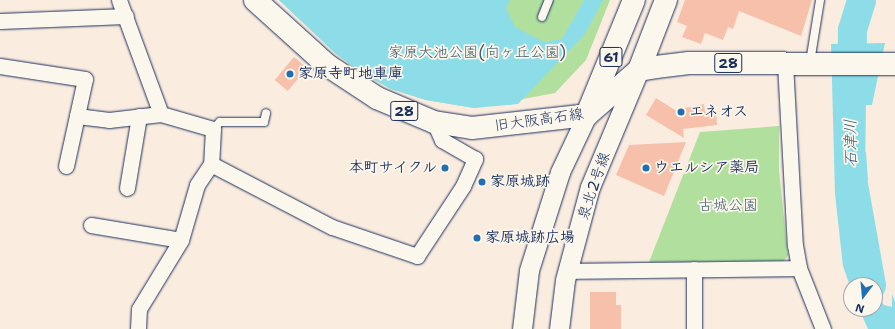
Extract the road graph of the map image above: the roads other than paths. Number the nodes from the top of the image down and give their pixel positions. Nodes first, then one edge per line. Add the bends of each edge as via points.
1 (119, 0) edge
2 (255, 0) edge
3 (549, 0) edge
4 (634, 0) edge
5 (666, 0) edge
6 (820, 0) edge
7 (126, 16) junction
8 (542, 17) dead end
9 (0, 21) edge
10 (785, 63) junction
11 (814, 63) junction
12 (895, 64) edge
13 (0, 66) edge
14 (639, 70) junction
15 (161, 114) junction
16 (266, 114) dead end
17 (587, 115) junction
18 (77, 116) junction
19 (139, 116) junction
20 (434, 122) junction
21 (213, 129) junction
22 (211, 164) junction
23 (66, 166) dead end
24 (127, 188) dead end
25 (91, 225) dead end
26 (181, 240) junction
27 (799, 268) junction
28 (694, 269) junction
29 (568, 271) junction
30 (138, 329) edge
31 (522, 329) edge
32 (559, 329) edge
33 (694, 329) edge
34 (823, 329) edge

1 - 7 street
2 - 20 main road, 旧大阪高石線 / 28 via 327,65 377,98
3 - 8 lane
4 - 17 main road, 61
5 - 14 main road, 61
6 - 11 lane
7 - 9 street
7 - 15 street
10 - 11 main road, 28
10 - 14 main road, 28 via 689,63
10 - 27 street via 795,245
11 - 12 main road, 28
13 - 18 street via 85,79
14 - 17 main road, 旧大阪高石線
14 - 29 street, 泉北2号線 via 590,187
15 - 19 street
15 - 21 street
16 - 21 lane via 264,122 220,122
17 - 20 main road, 旧大阪高石線 / 28 via 472,128
17 - 31 street via 560,172 529,270
18 - 19 street via 109,120
18 - 23 street
19 - 24 street
20 - 22 street via 442,140 475,159 463,186 417,256 332,227
21 - 22 street
22 - 26 street via 197,185
25 - 26 street
26 - 30 street via 139,309
27 - 28 street
27 - 34 street
28 - 29 street
28 - 33 street
29 - 32 street, 泉北2号線

